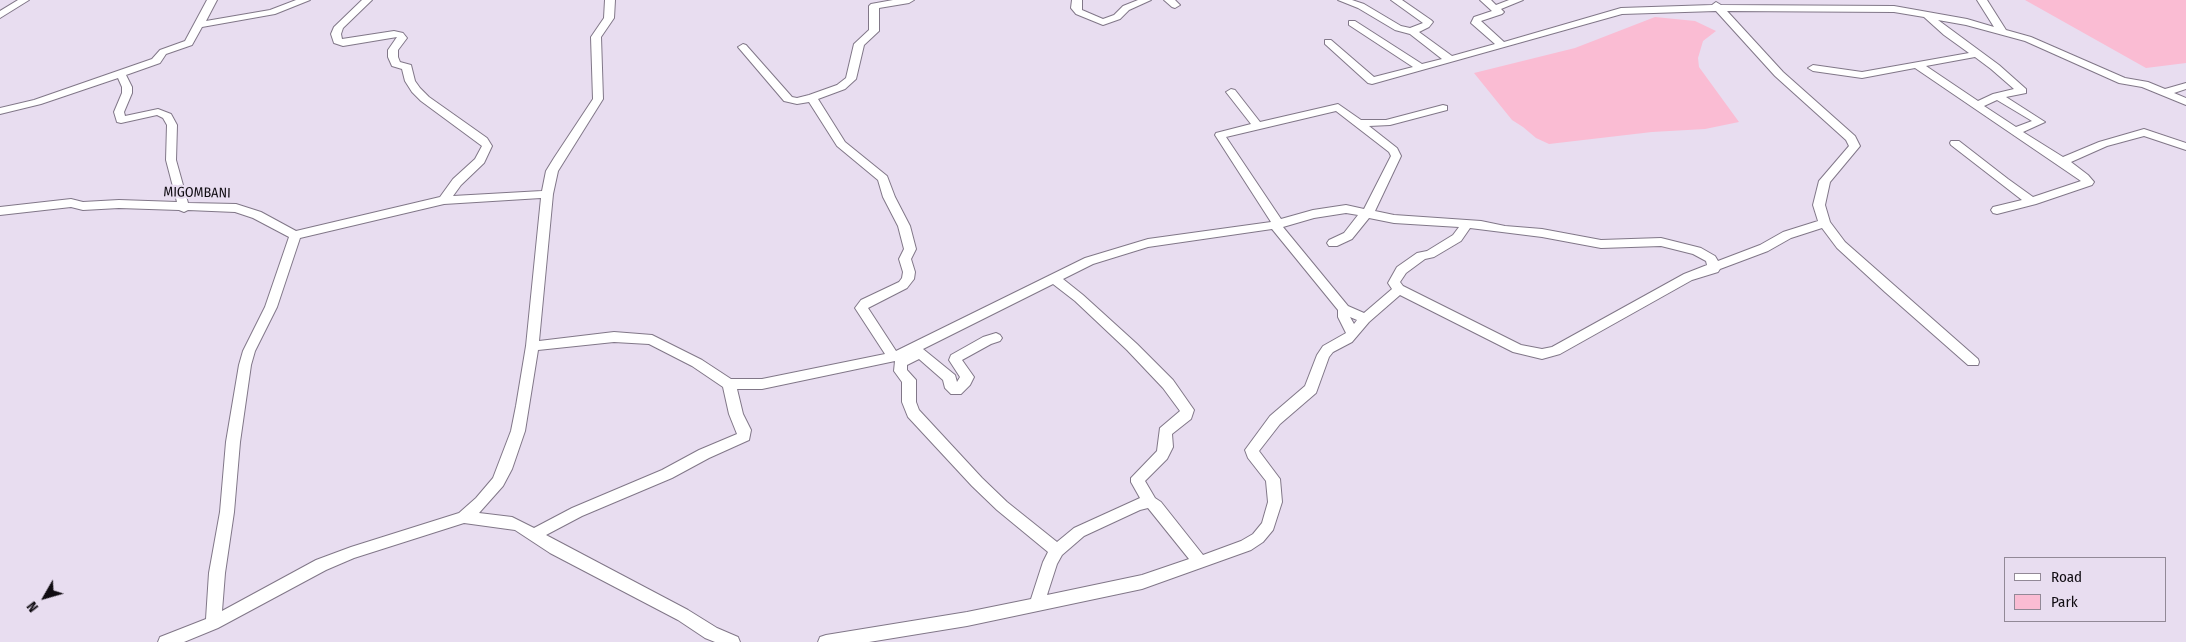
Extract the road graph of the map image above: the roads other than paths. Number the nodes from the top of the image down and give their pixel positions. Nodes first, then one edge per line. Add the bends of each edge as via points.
1 (24, 0) edge
2 (212, 0) edge
3 (305, 0) edge
4 (367, 0) edge
5 (610, 0) edge
6 (909, 0) edge
7 (1077, 0) edge
8 (1146, 0) edge
9 (1343, 0) edge
10 (1396, 0) edge
11 (1484, 0) edge
12 (1518, 0) edge
13 (1711, 0) edge
14 (1888, 0) edge
15 (1982, 0) edge
16 (871, 3) edge
17 (1494, 8) junction
18 (1720, 9) junction
19 (1894, 9) junction
20 (0, 15) edge
21 (1927, 15) junction
22 (1352, 23) dead end
23 (198, 25) junction
24 (2001, 30) junction
25 (1413, 32) junction
26 (1328, 42) dead end
27 (1502, 45) junction
28 (743, 47) dead end
29 (1978, 54) junction
30 (1449, 59) junction
31 (1917, 65) junction
32 (1420, 67) junction
33 (1813, 68) dead end
34 (121, 74) junction
35 (2186, 86) edge
36 (1231, 92) dead end
37 (2163, 93) junction
38 (1997, 96) junction
39 (812, 98) junction
40 (2186, 102) edge
41 (1977, 105) junction
42 (1444, 108) dead end
43 (0, 111) edge
44 (1360, 123) junction
45 (1257, 125) junction
46 (2015, 131) junction
47 (1955, 143) dead end
48 (2186, 147) edge
49 (2062, 161) junction
50 (548, 194) junction
51 (444, 200) junction
52 (2032, 202) junction
53 (184, 208) junction
54 (1997, 210) dead end
55 (0, 211) edge
56 (1368, 213) junction
57 (1824, 223) junction
58 (1276, 224) junction
59 (1467, 224) junction
60 (295, 235) junction
61 (1334, 242) dead end
62 (1714, 269) junction
63 (1053, 278) junction
64 (1400, 289) junction
65 (1344, 309) junction
66 (1365, 318) junction
67 (1353, 334) junction
68 (996, 338) dead end
69 (532, 346) junction
70 (915, 352) junction
71 (893, 357) junction
72 (1973, 362) dead end
73 (730, 384) junction
74 (1150, 502) junction
75 (464, 517) junction
76 (533, 535) junction
77 (1057, 550) junction
78 (1199, 562) junction
79 (1038, 604) junction
80 (213, 623) junction
81 (166, 642) edge
82 (732, 642) edge
83 (826, 642) edge

1 - 20 street
2 - 23 street
3 - 23 street via 272,12
4 - 51 street via 339,27 337,41 343,44 400,34 402,38 395,46 393,56 396,64 407,67 410,81 425,100 483,140 486,146 480,162 457,182
5 - 50 street via 609,18 596,37 598,99 554,166
6 - 16 street
7 - 8 street via 1079,12 1103,22 1117,18 1126,8
9 - 25 street via 1361,6 1398,28
10 - 25 street via 1428,22
11 - 17 street
12 - 17 street
13 - 18 street
14 - 19 street
15 - 24 street
16 - 39 street via 874,31 859,44 851,79 841,87
17 - 27 street via 1499,12 1477,19 1476,23
18 - 19 street
18 - 27 street via 1613,12
18 - 57 street via 1779,74 1855,146 1825,181 1819,205
19 - 21 street
21 - 24 street
21 - 29 street
22 - 32 street
23 - 34 street via 187,45 164,52 156,61
24 - 37 street via 2045,45 2123,81 2144,84
25 - 30 street
26 - 32 street via 1372,81
27 - 30 street
28 - 39 street via 788,99
29 - 31 street
29 - 38 street via 2022,91
30 - 32 street
31 - 33 street via 1862,75
31 - 41 street
34 - 43 street
34 - 53 street via 127,87 119,112 121,120 158,112 166,116 172,125 171,160
35 - 37 street
36 - 45 street
37 - 40 street
38 - 41 street
38 - 46 street via 2040,122
39 - 71 street via 841,144 883,178 904,226 910,249 905,260 908,280 865,302 861,308
41 - 46 street
42 - 44 street via 1386,123
44 - 45 street via 1334,106
44 - 56 street via 1396,156
45 - 58 street via 1219,136
46 - 49 street
47 - 52 street
48 - 49 street via 2144,132
49 - 52 street via 2088,182
50 - 51 street
50 - 69 street
51 - 60 street
52 - 54 street
53 - 55 street, MIGOMBANI via 69,203
53 - 60 street, MIGOMBANI via 245,210
56 - 58 street via 1339,209
56 - 59 street via 1408,221
56 - 61 street via 1348,236
57 - 62 street via 1787,235
57 - 72 street via 1882,283
58 - 63 street via 1137,245 1089,261
58 - 65 street
59 - 62 street via 1601,244 1661,242 1683,246 1711,259
59 - 64 street via 1456,238 1401,270 1394,283
60 - 80 street via 271,307 245,365 232,442
62 - 64 street via 1688,277 1555,351 1542,354 1510,346
63 - 70 street
63 - 74 street via 1132,347 1168,384 1187,410 1186,415 1165,432 1166,447 1162,455 1138,478
64 - 66 street
65 - 66 street
65 - 67 street via 1344,317
66 - 67 street
67 - 78 street via 1323,355 1311,389 1275,420 1252,450 1274,484 1274,508 1268,526 1246,546
68 - 70 street via 956,358 967,377 956,390 950,384 950,378
69 - 73 street via 614,337 642,338 697,363
69 - 75 street via 518,431 505,469 481,502
70 - 71 street
70 - 77 street via 901,362 900,371 909,380 909,402 913,413 983,488
71 - 73 street via 762,384
73 - 76 street via 744,436
74 - 77 street via 1079,532
74 - 78 street
75 - 76 street via 512,523
75 - 80 street via 321,565
76 - 82 street via 555,550
77 - 79 street via 1050,562
78 - 79 street via 1142,582
79 - 83 street
80 - 81 street

